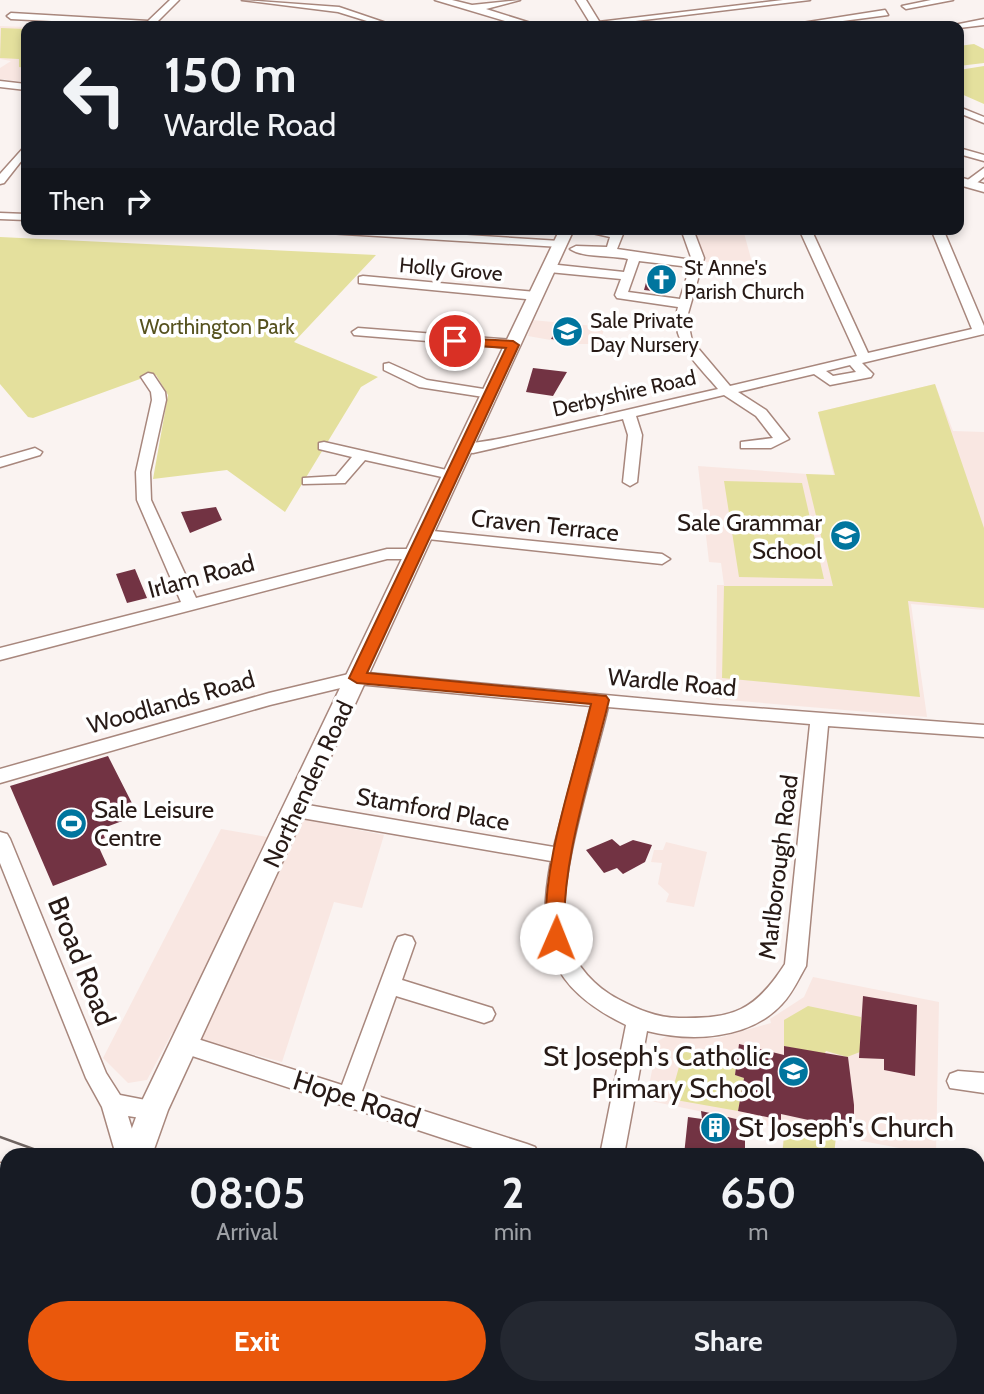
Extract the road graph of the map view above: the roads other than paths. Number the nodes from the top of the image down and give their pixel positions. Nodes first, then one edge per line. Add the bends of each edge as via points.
1 (175, 0) edge
2 (246, 0) edge
3 (440, 0) edge
4 (515, 0) edge
5 (581, 0) edge
6 (719, 0) edge
7 (806, 0) edge
8 (949, 0) edge
9 (783, 1) edge
10 (906, 6) dead end
11 (730, 9) junction
12 (494, 11) junction
13 (706, 12) junction
14 (885, 13) dead end
15 (11, 16) dead end
16 (714, 19) dead end
17 (89, 21) edge
18 (156, 21) edge
19 (376, 21) edge
20 (521, 21) edge
21 (591, 21) edge
22 (609, 21) edge
23 (825, 21) edge
24 (984, 22) edge
25 (964, 25) edge
26 (0, 84) edge
27 (21, 86) edge
28 (964, 112) edge
29 (984, 120) edge
30 (964, 152) edge
31 (21, 156) edge
32 (984, 158) edge
33 (983, 177) edge
34 (0, 181) edge
35 (964, 182) edge
36 (0, 216) edge
37 (21, 217) edge
38 (452, 235) edge
39 (617, 235) edge
40 (689, 235) edge
41 (807, 235) edge
42 (940, 235) edge
43 (568, 241) edge
44 (611, 251) junction
45 (635, 257) junction
46 (698, 264) junction
47 (550, 268) junction
48 (628, 276) junction
49 (363, 280) dead end
50 (536, 296) junction
51 (686, 304) junction
52 (981, 331) edge
53 (358, 332) dead end
54 (513, 345) junction
55 (860, 363) junction
56 (390, 367) dead end
57 (148, 377) dead end
58 (727, 391) junction
59 (489, 394) junction
60 (628, 413) junction
61 (746, 444) dead end
62 (324, 446) dead end
63 (464, 449) junction
64 (35, 452) dead end
65 (360, 456) junction
66 (0, 463) edge
67 (451, 475) junction
68 (308, 481) dead end
69 (630, 482) dead end
70 (419, 545) junction
71 (662, 559) dead end
72 (190, 604) junction
73 (0, 654) edge
74 (357, 678) junction
75 (601, 700) junction
76 (820, 718) junction
77 (984, 731) edge
78 (0, 776) edge
79 (296, 810) junction
80 (0, 841) edge
81 (564, 850) junction
82 (405, 943) dead end
83 (391, 986) junction
84 (484, 1014) dead end
85 (638, 1021) junction
86 (185, 1044) junction
87 (958, 1081) dead end
88 (984, 1083) edge
89 (349, 1096) junction
90 (113, 1104) junction
91 (153, 1110) junction
92 (126, 1148) edge
93 (139, 1148) edge
94 (506, 1148) edge
95 (613, 1148) edge

1 - 18 street
2 - 19 street via 344,7
3 - 12 main road
4 - 12 main road
5 - 21 main road
6 - 11 street
7 - 9 street
8 - 10 street
9 - 11 street
11 - 13 street
12 - 20 main road
13 - 16 street
13 - 22 street via 667,11
14 - 23 street
15 - 17 street
24 - 25 street
26 - 27 street
28 - 29 street
30 - 32 street
31 - 34 street
33 - 35 main road
36 - 37 street
38 - 43 street
39 - 44 street
40 - 46 street
41 - 55 street
42 - 52 street
43 - 44 street
43 - 47 main road, Northenden Road
44 - 45 street
45 - 46 street
45 - 48 street
46 - 51 street
47 - 48 street
47 - 50 main road, Northenden Road
48 - 51 street via 622,296
49 - 50 street, Holly Grove
50 - 54 main road, Northenden Road
51 - 58 street via 681,325 686,342
52 - 55 street, Derbyshire Road
53 - 54 street
54 - 59 main road, Northenden Road
55 - 58 street, Derbyshire Road via 797,380
56 - 59 street via 424,384
57 - 72 street via 159,401 143,472 144,500
58 - 60 street, Derbyshire Road
58 - 61 street via 761,413 782,439
59 - 63 main road, Northenden Road
60 - 63 street, Derbyshire Road
60 - 69 street via 635,435
62 - 65 street
63 - 67 main road, Northenden Road
64 - 66 street
65 - 67 street
65 - 68 street via 340,480
67 - 70 main road, Northenden Road
70 - 71 street, Craven Terrace
70 - 72 street, Irlam Road
70 - 74 main road, Northenden Road
72 - 73 street, Irlam Road
74 - 75 street, Wardle Road
74 - 78 street, Woodlands Road
74 - 79 main road, Northenden Road
75 - 76 street, Wardle Road
75 - 81 street, Marlborough Road
76 - 77 street, Wardle Road
76 - 85 street, Marlborough Road via 807,867 790,978 760,1011 725,1024 679,1028
79 - 81 street, Stamford Place
79 - 86 main road, Northenden Road
80 - 90 street, Broad Road via 97,1078
81 - 85 street, Marlborough Road via 554,919 561,954 578,981
82 - 83 street
83 - 84 street
83 - 89 street
85 - 95 street
86 - 89 street, Hope Road
86 - 91 main road, Northenden Road
87 - 88 street
89 - 94 street, Hope Road
90 - 91 street
90 - 92 street, Broad Road
91 - 93 main road, Northenden Road

